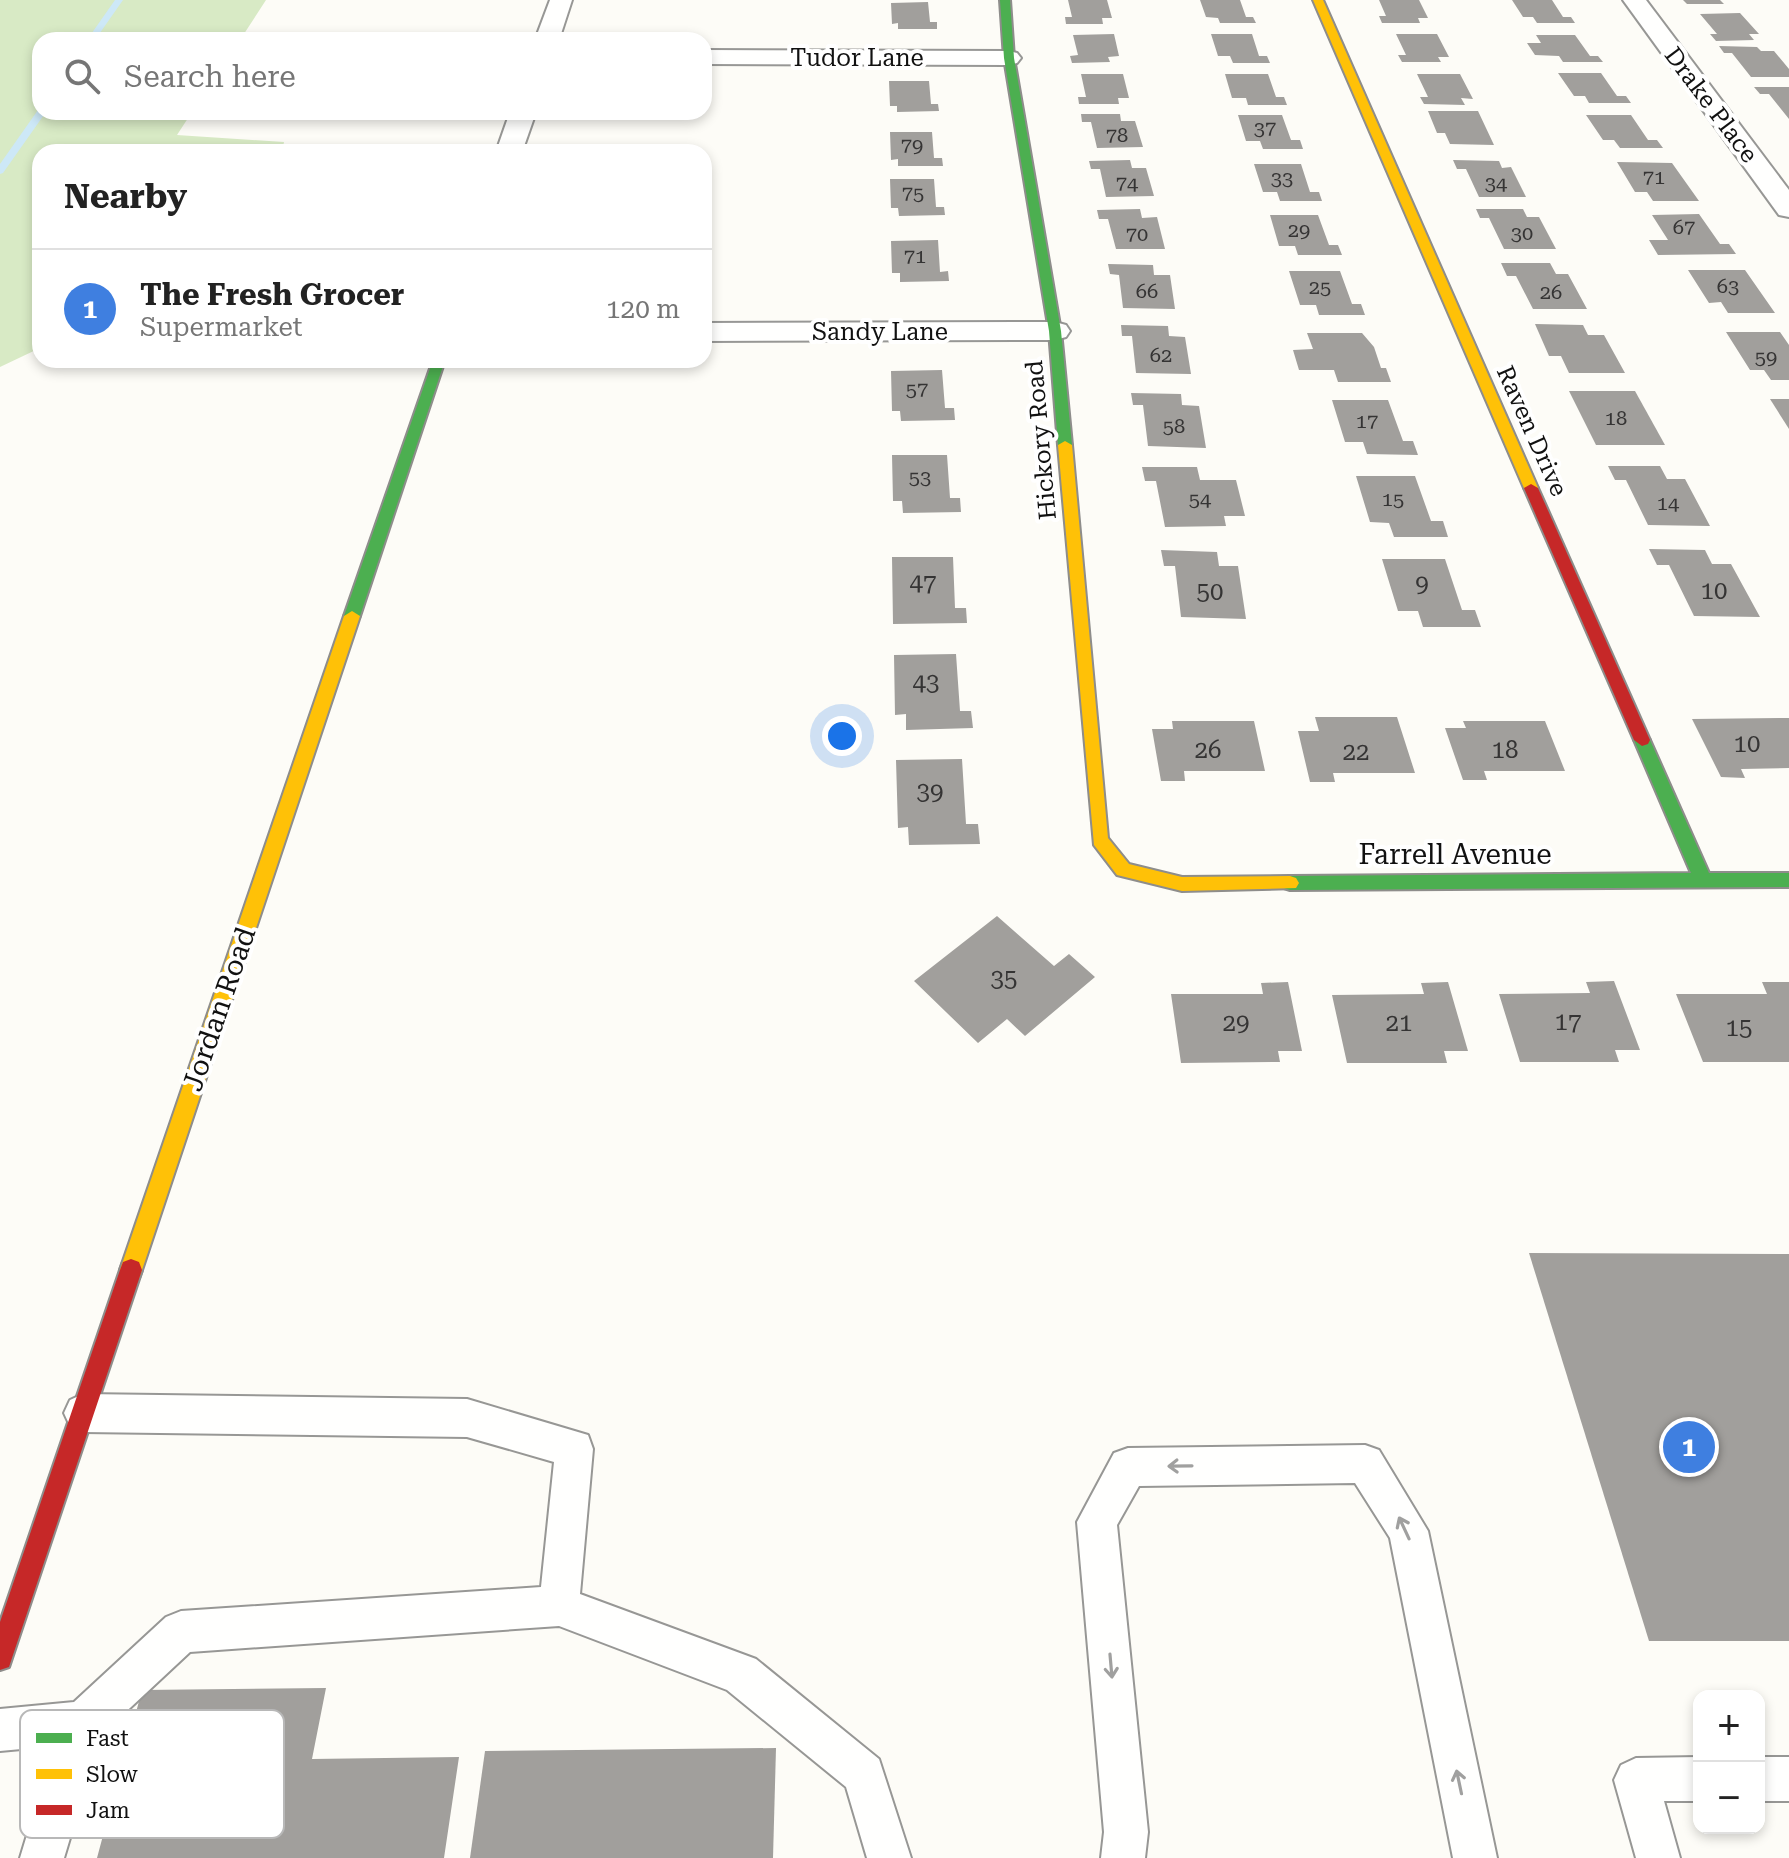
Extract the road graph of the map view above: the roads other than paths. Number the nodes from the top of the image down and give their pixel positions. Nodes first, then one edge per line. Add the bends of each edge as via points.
1 (561, 0) edge
2 (1005, 0) edge
3 (1318, 0) edge
4 (1634, 0) edge
5 (550, 32) edge
6 (712, 57) edge
7 (1009, 58) junction
8 (520, 120) edge
9 (512, 144) edge
10 (1753, 161) junction
11 (1789, 161) edge
12 (1789, 209) edge
13 (1055, 331) junction
14 (712, 332) edge
15 (436, 368) edge
16 (1123, 870) joint
17 (1703, 880) junction
18 (1789, 880) edge
19 (83, 1413) junction
20 (559, 1606) junction
21 (0, 1658) edge
22 (96, 1710) edge
23 (20, 1728) edge
24 (0, 1730) edge
25 (1693, 1779) edge
26 (1765, 1779) edge
27 (1789, 1779) edge
28 (48, 1838) edge
29 (42, 1858) edge
30 (889, 1858) edge
31 (1123, 1858) edge
32 (1475, 1858) edge
33 (1658, 1858) edge

1 - 5 street
2 - 7 street, Hickory Road
3 - 17 street, Raven Drive
4 - 10 street, Drake Place
6 - 7 street, Tudor Lane
7 - 13 street, Hickory Road
8 - 9 street
10 - 11 street
10 - 12 street, Drake Place
13 - 14 street, Sandy Lane
13 - 16 street, Hickory Road via 1100,840
15 - 19 street, Jordan Road
16 - 17 street, Farrell Avenue via 1182,884
17 - 18 street, Farrell Avenue
19 - 20 lane via 467,1418 574,1449
19 - 21 street, Jordan Road
20 - 22 lane via 181,1632
20 - 30 lane via 741,1674 864,1774
23 - 24 lane
25 - 33 lane via 1636,1780
26 - 27 lane
28 - 29 lane
32 -> 31 lane via 1408,1531 1365,1464 1128,1467 1097,1522 1126,1832

